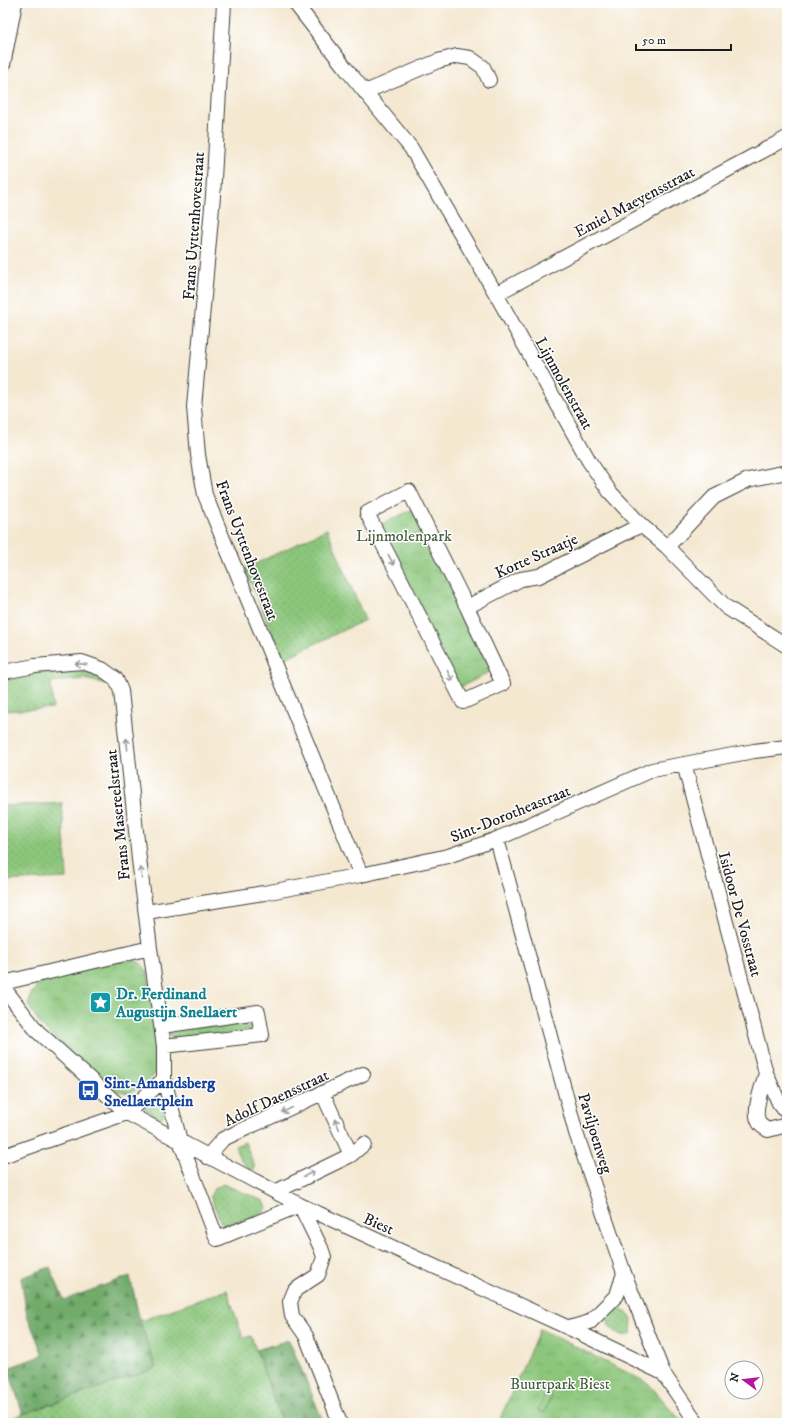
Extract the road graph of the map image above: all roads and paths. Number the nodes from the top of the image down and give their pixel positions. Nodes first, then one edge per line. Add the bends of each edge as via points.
1 (15, 3) edge
2 (224, 3) edge
3 (295, 3) edge
4 (3, 65) edge
5 (489, 80) dead end
6 (365, 92) junction
7 (787, 138) edge
8 (496, 294) junction
9 (787, 472) edge
10 (642, 525) junction
11 (667, 547) junction
12 (467, 607) junction
13 (787, 646) edge
14 (3, 672) edge
15 (787, 747) edge
16 (684, 764) junction
17 (497, 839) junction
18 (361, 875) junction
19 (146, 912) junction
20 (150, 948) junction
21 (3, 983) edge
22 (3, 987) edge
23 (162, 1026) junction
24 (164, 1046) junction
25 (766, 1073) junction
26 (364, 1074) dead end
27 (164, 1079) junction
28 (323, 1094) junction
29 (127, 1113) junction
30 (787, 1113) edge
31 (787, 1125) edge
32 (180, 1141) junction
33 (364, 1144) dead end
34 (351, 1155) junction
35 (3, 1156) edge
36 (207, 1157) junction
37 (275, 1192) junction
38 (300, 1206) junction
39 (624, 1272) junction
40 (569, 1328) junction
41 (663, 1374) junction
42 (340, 1423) edge
43 (698, 1423) edge

1 - 4 street
2 - 18 street, Frans Uyttenhovestraat via 213,196 194,407 198,455 205,495
3 - 6 street, Lijnmolenstraat
5 - 6 street via 482,67 470,58 457,56 438,61
6 - 8 street, Lijnmolenstraat via 411,148
7 - 8 street, Emiel Maeyensstraat
8 - 10 street, Lijnmolenstraat via 589,461 610,492
9 - 11 street via 748,480 714,497
10 - 11 street, Lijnmolenstraat
10 - 12 street, Korte Straatje via 539,576 521,579
11 - 13 street, Lijnmolenstraat via 726,607
12 -> 12 street via 409,491 367,512 463,702 503,684
19 -> 14 street, Frans Masereelstraat via 121,691 116,679 102,669 82,662
15 - 16 street, Sint-Dorotheastraat
16 - 17 street, Sint-Dorotheastraat via 652,770
16 - 25 street, Isidoor De Vosstraat
17 - 18 street, Sint-Dorotheastraat via 448,856
17 - 39 street, Paviljoenweg via 576,1133
18 - 19 street, Sint-Dorotheastraat
19 - 20 street, Frans Masereelstraat
20 - 21 street
20 - 23 street, Frans Masereelstraat
22 - 29 street, Biest via 37,1031
23 - 24 street, Frans Masereelstraat
23 - 24 street via 258,1012 262,1034
24 - 27 street, Frans Masereelstraat
25 - 30 street, Isidoor De Vosstraat via 779,1103
25 - 31 street, Isidoor De Vosstraat via 757,1107 759,1124 768,1130
26 - 28 street, Adolf Daensstraat
27 - 29 street
27 - 32 street, Frans Masereelstraat
34 -> 28 street
28 -> 36 street, Adolf Daensstraat via 224,1140
29 - 32 street, Biest
29 - 35 street
32 - 36 street, Biest
32 - 38 street, Frans Masereelstraat via 217,1239
33 - 34 street
37 -> 34 street
36 - 37 street, Biest
37 - 38 street, Biest
38 - 40 street, Biest
38 - 42 street via 324,1257 318,1275 294,1290 290,1302 292,1316 306,1336
39 - 40 street via 617,1294 590,1322
39 - 41 street, Paviljoenweg
40 - 41 street, Biest
41 - 43 street, Paviljoenweg

